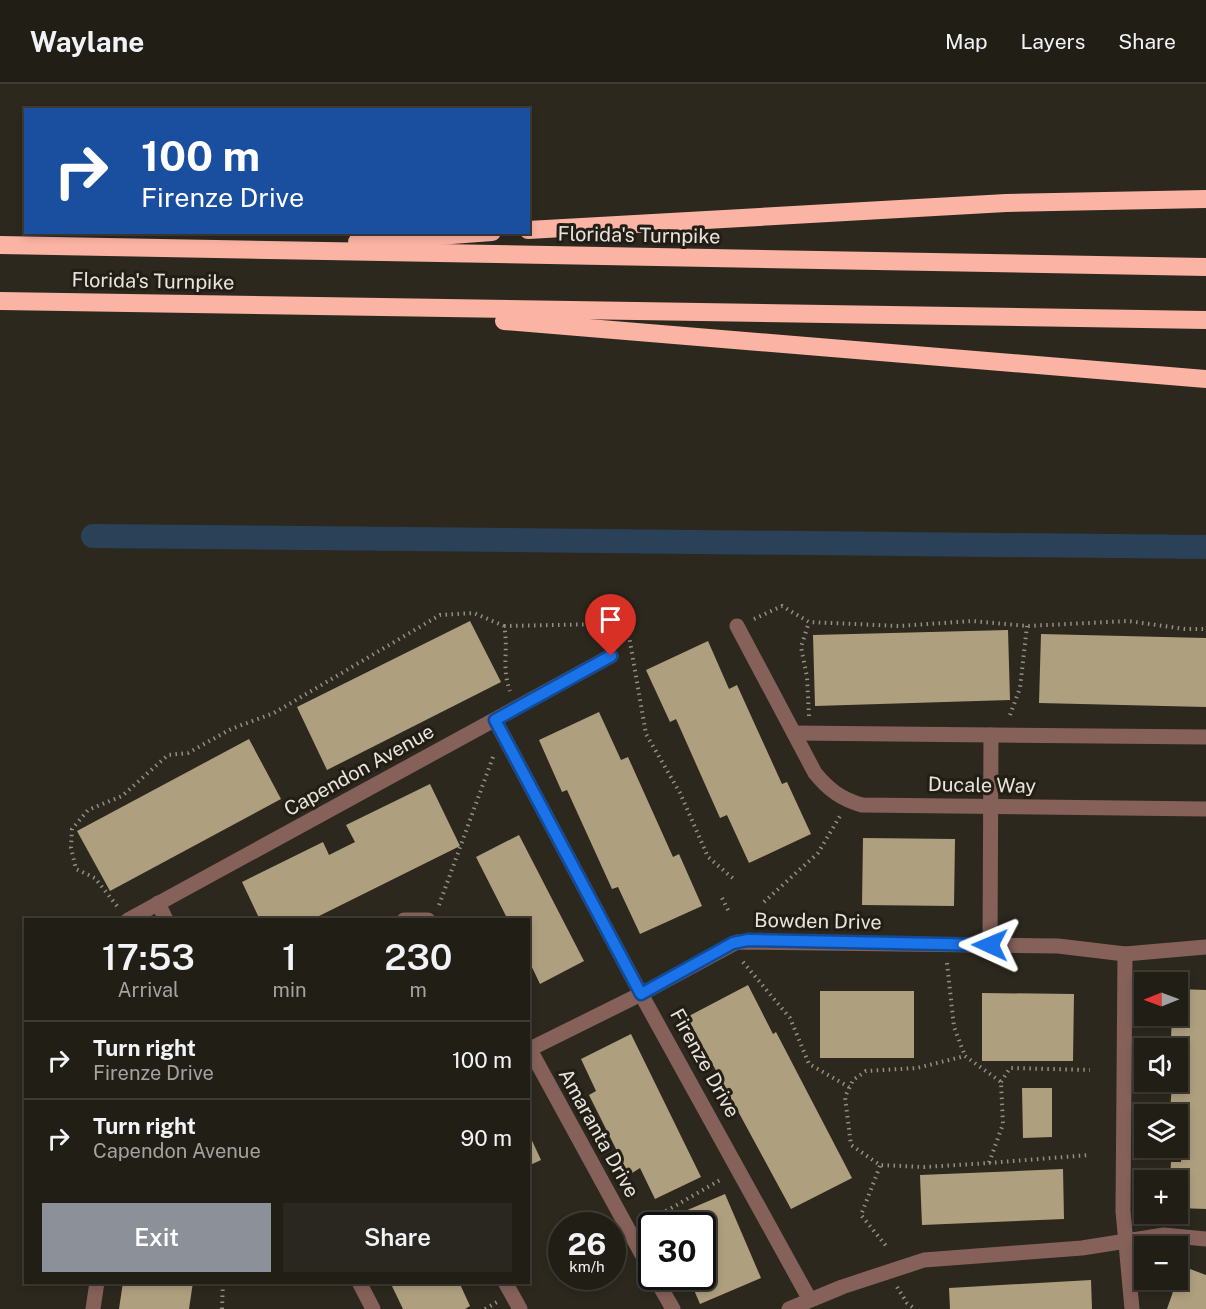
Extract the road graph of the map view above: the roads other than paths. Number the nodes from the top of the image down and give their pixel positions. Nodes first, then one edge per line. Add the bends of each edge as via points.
1 (1206, 199) edge
2 (530, 230) edge
3 (465, 234) edge
4 (0, 245) edge
5 (250, 250) junction
6 (1206, 267) edge
7 (0, 301) edge
8 (350, 308) junction
9 (1206, 320) edge
10 (1206, 379) edge
11 (737, 626) road end
12 (611, 656) dead end
13 (495, 720) junction
14 (801, 733) junction
15 (991, 735) junction
16 (1206, 737) edge
17 (990, 806) junction
18 (1206, 809) edge
19 (158, 903) junction
20 (123, 914) edge
21 (433, 914) edge
22 (165, 918) edge
23 (414, 918) edge
24 (990, 945) junction
25 (1206, 947) edge
26 (1125, 954) junction
27 (641, 994) junction
28 (530, 1048) edge
29 (530, 1053) edge
30 (1206, 1239) edge
31 (1126, 1241) junction
32 (638, 1248) edge
33 (97, 1284) edge
34 (359, 1284) edge
35 (506, 1284) edge
36 (662, 1290) edge
37 (810, 1300) junction
38 (93, 1309) edge
39 (373, 1309) edge
40 (520, 1309) edge
41 (673, 1309) edge
42 (789, 1309) edge
43 (1132, 1309) edge

1 - 2 highway via 1006,203
3 - 5 highway
4 - 5 highway, Florida's Turnpike
5 - 6 highway, Florida's Turnpike
7 - 8 highway, Florida's Turnpike
8 - 9 highway, Florida's Turnpike
8 - 10 highway
11 - 14 street, Ducale Way
12 - 13 street, Capendon Avenue
13 - 19 street, Capendon Avenue
13 - 27 street, Firenze Drive
14 - 15 street
14 - 17 street, Ducale Way via 815,773 829,790 846,800 862,805
15 - 16 street
15 - 17 street
17 - 18 street, Ducale Way
17 - 24 street
19 - 20 street, Capendon Avenue
19 - 22 street
21 - 23 street
24 - 26 street, Bowden Drive via 1076,947
24 - 27 street, Bowden Drive via 748,940 733,943
25 - 26 street, Bowden Drive
26 - 31 street via 1122,1187
27 - 28 street, Bowden Drive
27 - 37 street, Firenze Drive
29 - 32 street, Amaranta Drive
30 - 31 street via 1164,1235
31 - 37 street via 1086,1248 924,1260
31 - 43 street
33 - 38 street
34 - 39 street
35 - 40 street
36 - 41 street
37 - 42 street

